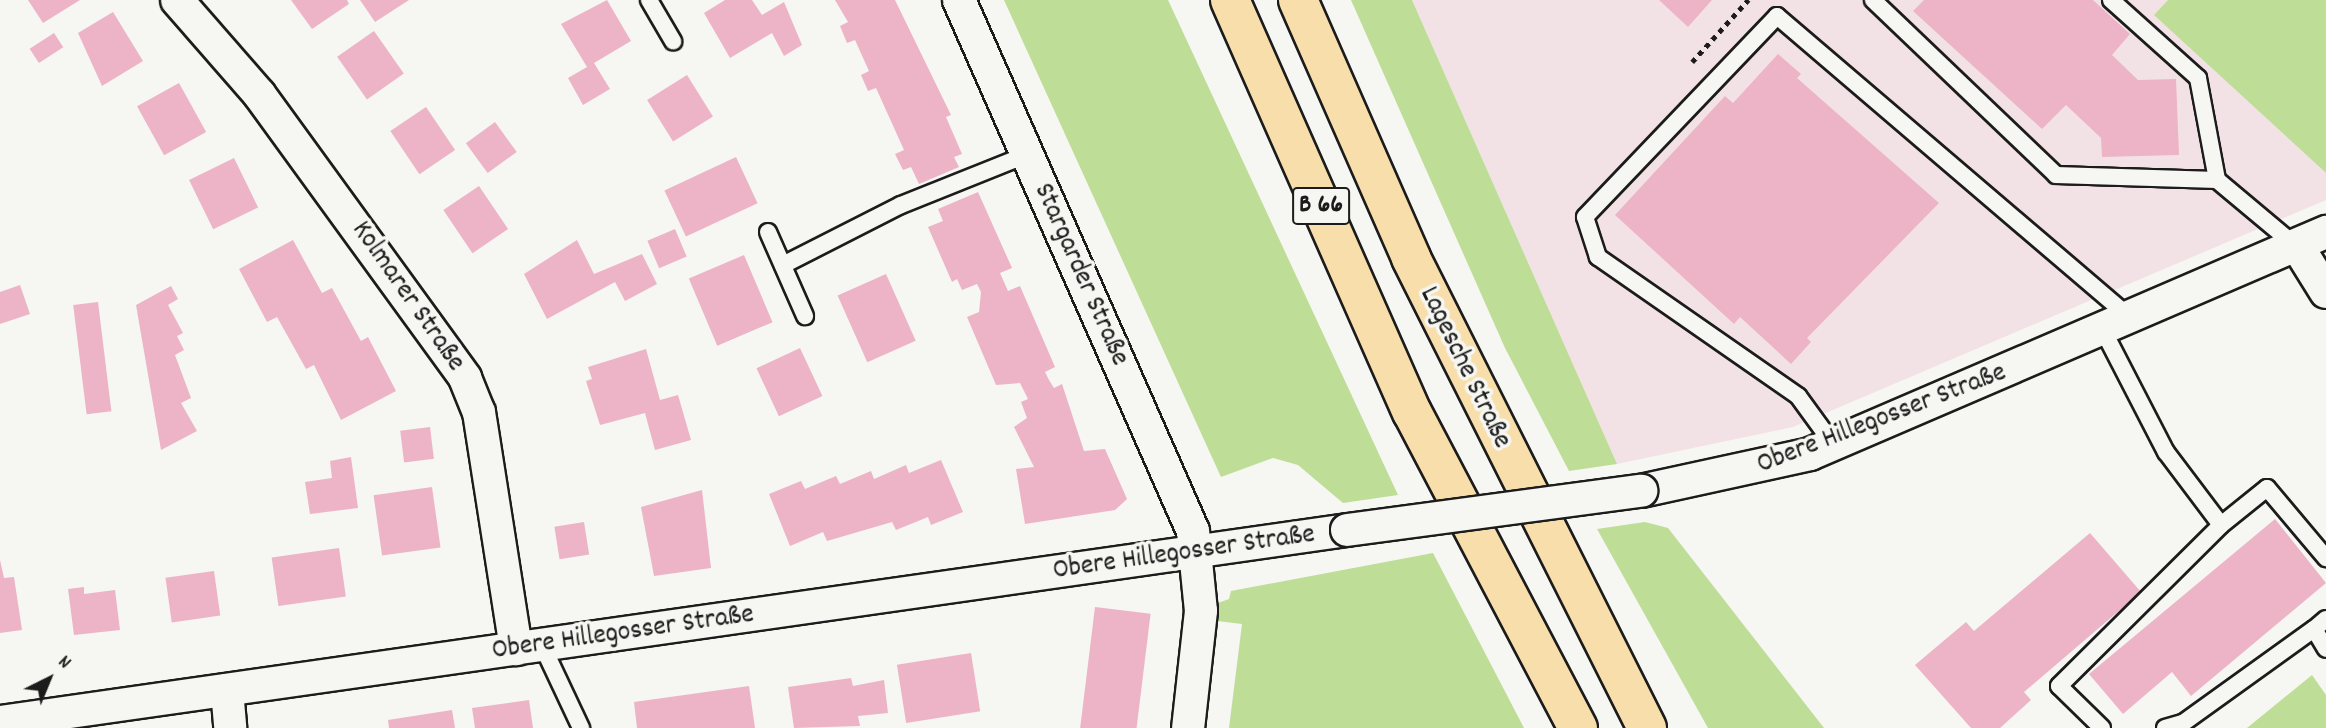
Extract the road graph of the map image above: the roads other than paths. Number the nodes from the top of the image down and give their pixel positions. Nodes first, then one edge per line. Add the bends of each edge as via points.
1 (177, 0) edge
2 (650, 0) edge
3 (959, 0) edge
4 (1230, 0) edge
5 (1298, 0) edge
6 (1873, 0) edge
7 (2111, 0) edge
8 (673, 41) dead end
9 (1026, 155) junction
10 (2217, 180) junction
11 (768, 232) dead end
12 (2326, 232) edge
13 (2298, 247) junction
14 (783, 265) junction
15 (2326, 292) edge
16 (805, 316) dead end
17 (2133, 319) junction
18 (2104, 332) junction
19 (1833, 444) junction
20 (2221, 525) junction
21 (1197, 552) junction
22 (2326, 558) edge
23 (2320, 624) edge
24 (529, 647) junction
25 (2326, 649) edge
26 (227, 690) junction
27 (0, 722) edge
28 (230, 728) edge
29 (581, 728) edge
30 (1188, 728) edge
31 (1578, 728) edge
32 (1647, 728) edge
33 (2102, 728) edge
34 (2165, 728) edge

1 - 24 street, Kolmarer Straße via 259,94 465,378 479,412
2 - 8 lane
3 - 9 street, Stargarder Straße
4 - 31 highway, B 66 via 1412,412
5 - 32 highway, Lagesche Straße / B 66 via 1410,258
6 - 10 lane via 2056,176
7 - 10 lane via 2198,78
9 - 14 lane via 901,205
9 - 21 street, Stargarder Straße via 1184,506
10 - 13 lane
11 - 14 lane
12 - 13 street, Obere Hillegosser Straße
13 - 15 street
13 - 17 street, Obere Hillegosser Straße
14 - 16 lane
17 - 18 street, Obere Hillegosser Straße
17 - 19 lane via 1777,16 1585,217 1598,257 1798,396
18 - 19 street, Obere Hillegosser Straße
18 - 20 lane via 2166,452
19 - 21 street, Obere Hillegosser Straße, bridge via 1750,472 1640,491
20 - 22 lane via 2267,488
20 - 33 lane via 2059,686
21 - 24 street, Obere Hillegosser Straße
21 - 30 street, Stargarder Straße via 1201,611
23 - 25 lane
23 - 34 lane via 2183,723
24 - 26 street, Obere Hillegosser Straße
24 - 29 lane
26 - 27 street, Obere Hillegosser Straße
26 - 28 street

